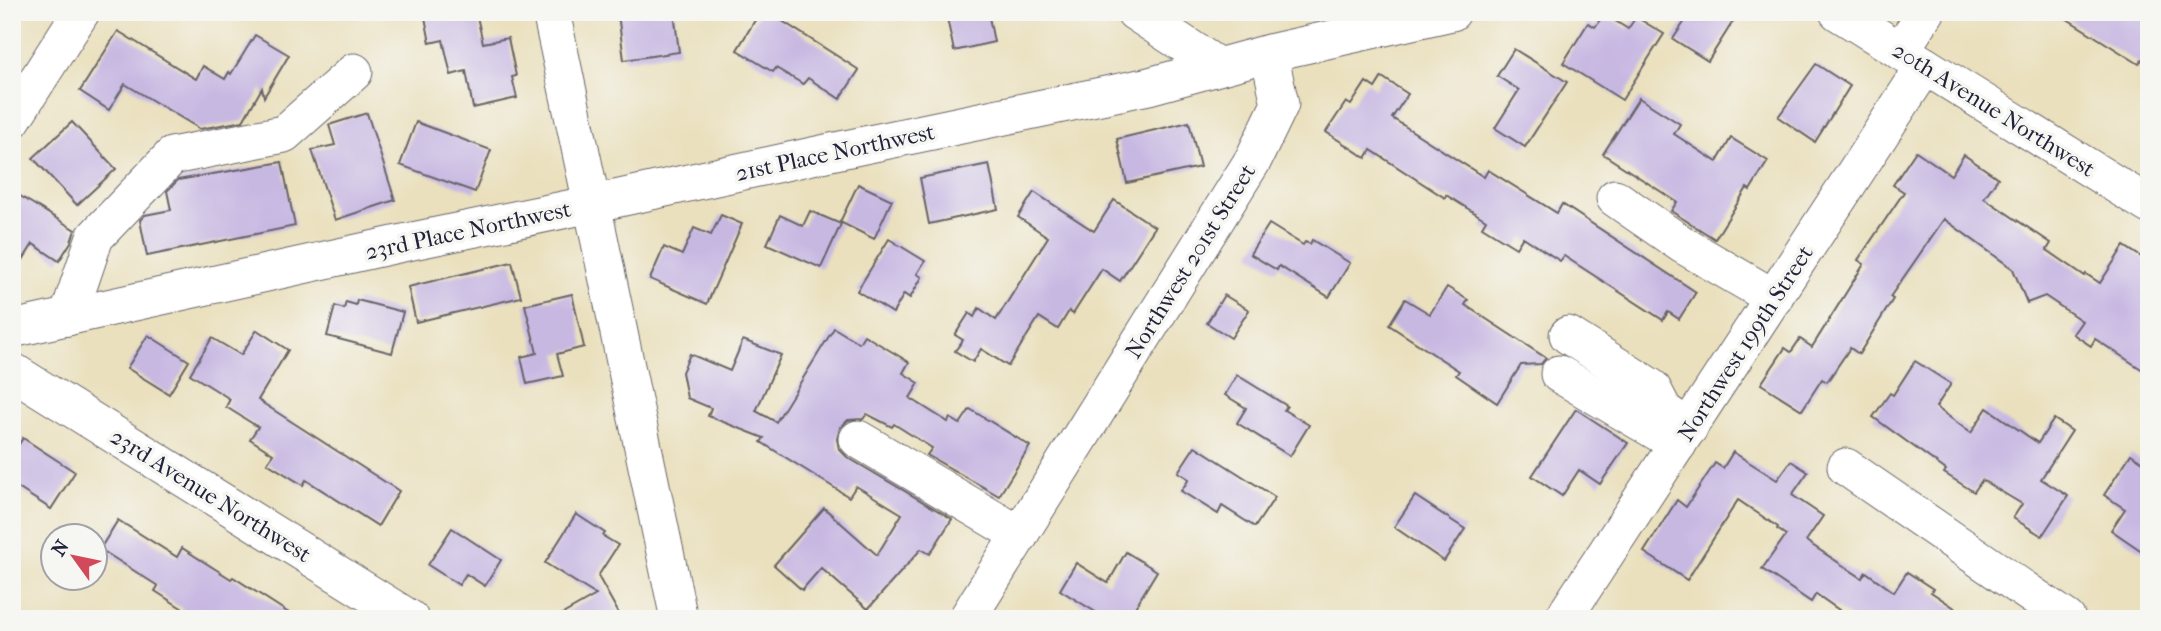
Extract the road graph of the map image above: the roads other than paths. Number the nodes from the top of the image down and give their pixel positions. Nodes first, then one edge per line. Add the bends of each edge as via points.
1 (81, 12) edge
2 (551, 12) edge
3 (1135, 12) edge
4 (1452, 12) edge
5 (1838, 12) edge
6 (1926, 12) edge
7 (1269, 52) junction
8 (1913, 59) junction
9 (1217, 66) junction
10 (354, 72) dead end
11 (12, 120) edge
12 (1615, 198) dead end
13 (592, 205) junction
14 (2149, 205) edge
15 (1774, 298) junction
16 (68, 317) junction
17 (12, 329) edge
18 (1568, 335) dead end
19 (12, 370) edge
20 (1559, 374) dead end
21 (1691, 424) junction
22 (858, 439) dead end
23 (1846, 467) dead end
24 (1020, 536) junction
25 (410, 619) edge
26 (679, 619) edge
27 (967, 619) edge
28 (1563, 619) edge
29 (2067, 619) edge

1 - 11 street
2 - 13 street
3 - 9 street
4 - 7 street
5 - 8 street, 20th Avenue Northwest
6 - 8 street, Northwest 199th Street
7 - 9 street, 21st Place Northwest
7 - 24 street, Northwest 201st Street via 1280,104 1253,160
8 - 14 street, 20th Avenue Northwest
8 - 15 street, Northwest 199th Street
9 - 13 street, 21st Place Northwest via 1149,86
10 - 16 street via 284,134 172,156 95,236
12 - 15 street via 1683,245
13 - 16 street, 23rd Place Northwest
13 - 26 street, 23rd Place Northwest
15 - 21 street, Northwest 199th Street
16 - 17 street, 23rd Place Northwest
18 - 21 street via 1652,388 1683,386
19 - 25 street, 23rd Avenue Northwest
20 - 21 street
21 - 28 street, Northwest 199th Street
22 - 24 street
23 - 29 street
24 - 27 street, Northwest 201st Street

